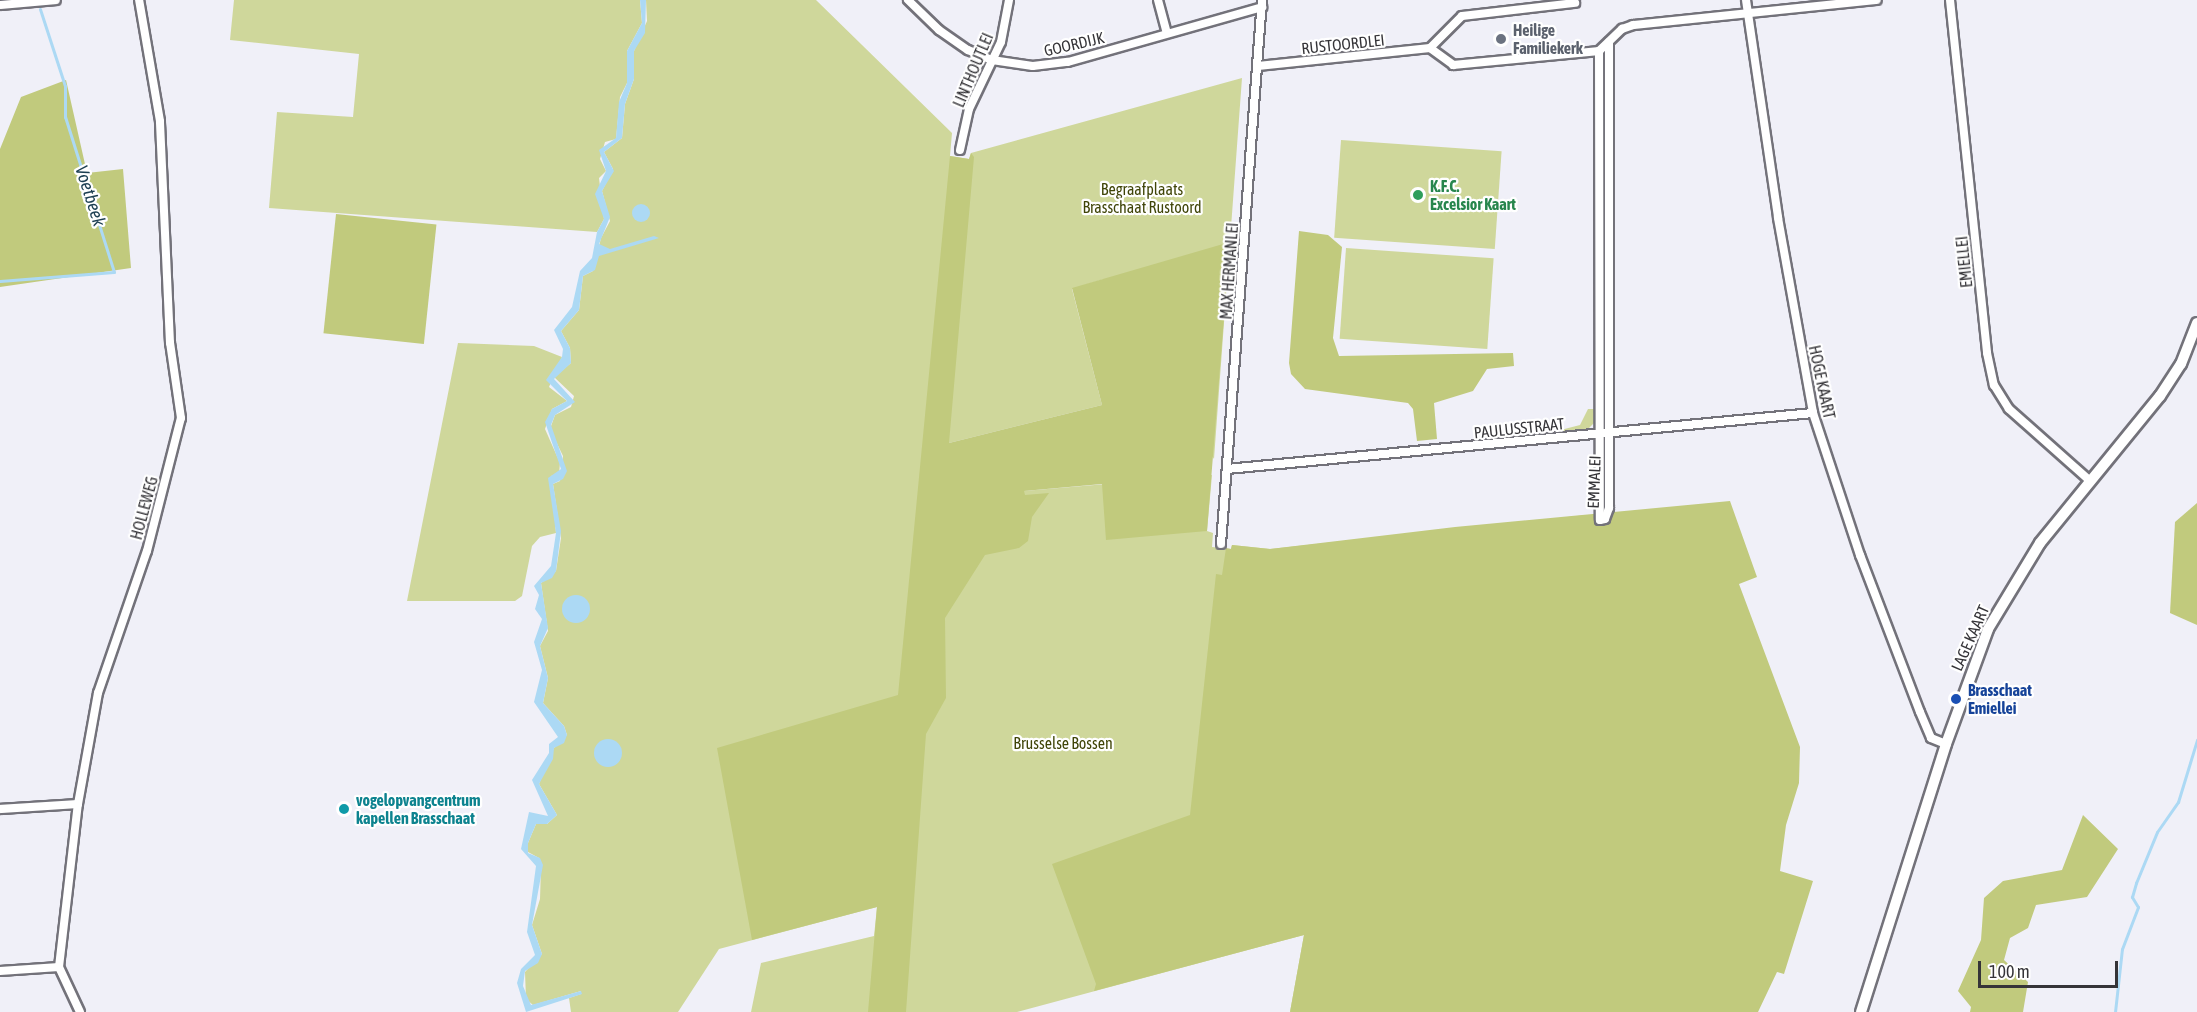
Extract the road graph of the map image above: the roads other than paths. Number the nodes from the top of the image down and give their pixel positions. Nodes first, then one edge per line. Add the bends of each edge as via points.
1 (56, 0) edge
2 (139, 0) edge
3 (908, 0) edge
4 (1009, 0) edge
5 (1158, 0) edge
6 (1746, 0) edge
7 (1877, 0) edge
8 (1950, 0) edge
9 (1262, 3) edge
10 (1575, 3) dead end
11 (0, 5) edge
12 (1748, 13) junction
13 (1167, 33) junction
14 (1609, 42) junction
15 (1430, 48) junction
16 (1599, 51) junction
17 (992, 60) junction
18 (1258, 66) junction
19 (960, 150) dead end
20 (2197, 323) edge
21 (1813, 412) junction
22 (1609, 432) junction
23 (1599, 433) junction
24 (1227, 469) junction
25 (2090, 481) junction
26 (1221, 544) dead end
27 (1946, 744) junction
28 (78, 804) junction
29 (0, 809) edge
30 (59, 967) junction
31 (0, 971) edge
32 (80, 1012) edge
33 (1861, 1012) edge

1 - 11 street
2 - 28 street, HOLLEWEG via 160,121 170,343 181,418 147,551 98,693
3 - 17 street, GOORDIJK via 953,41
4 - 17 street, LINTHOUTLEI via 1005,27
5 - 13 street
6 - 12 street, HOGE KAART
7 - 12 street
8 - 25 street, EMIELLEI via 1987,353 1994,385 2009,409
9 - 13 street, GOORDIJK
9 - 18 street, MAX HERMANLEI
10 - 15 street via 1462,16
12 - 14 street via 1633,25 1622,29
12 - 21 street, HOGE KAART via 1778,218
13 - 17 street, GOORDIJK via 1051,65 1014,65
14 - 16 street
14 - 22 street, EMMALEI
15 - 16 street via 1453,65
15 - 18 street, RUSTOORDLEI
16 - 23 street, EMMALEI
17 - 19 street, LINTHOUTLEI via 969,109
18 - 24 street, MAX HERMANLEI
20 - 25 street, LAGE KAART via 2181,364 2160,396
21 - 22 street, PAULUSSTRAAT
21 - 27 street, HOGE KAART via 1860,555 1920,712 1931,738
22 - 23 street, PAULUSSTRAAT
22 - 23 street, EMMALEI via 1609,508 1605,519 1600,520
23 - 24 street, PAULUSSTRAAT
24 - 26 street, MAX HERMANLEI
25 - 27 street, LAGE KAART via 2014,581 1973,663
27 - 33 street, LAGE KAART
28 - 29 street
28 - 30 street, HOLLEWEG
30 - 31 street
30 - 32 street

